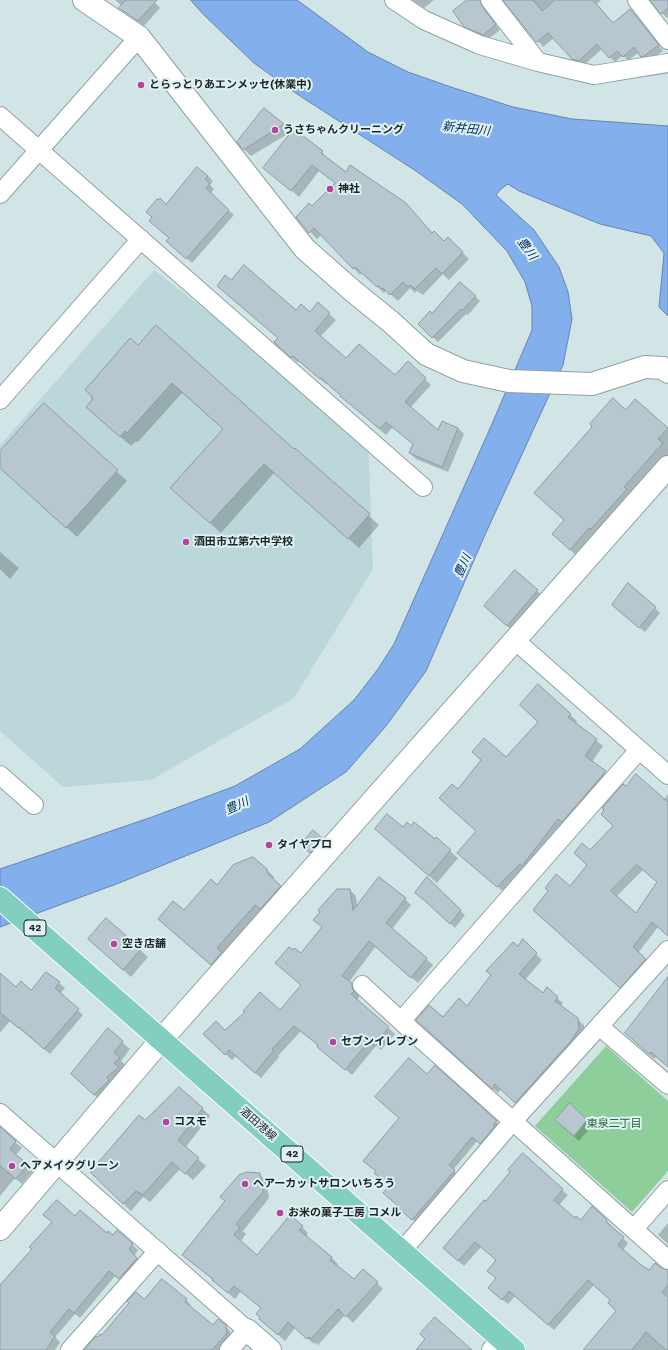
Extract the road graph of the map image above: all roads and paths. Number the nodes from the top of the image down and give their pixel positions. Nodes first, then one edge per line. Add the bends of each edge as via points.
1 (84, 0) edge
2 (394, 0) edge
3 (490, 0) edge
4 (637, 0) edge
5 (139, 37) junction
6 (668, 40) edge
7 (538, 62) junction
8 (668, 63) edge
9 (0, 116) edge
10 (39, 149) junction
11 (0, 194) edge
12 (141, 239) junction
13 (668, 372) edge
14 (0, 400) edge
15 (668, 468) edge
16 (423, 487) dead end
17 (516, 641) junction
18 (639, 750) junction
19 (0, 775) edge
20 (668, 775) edge
21 (34, 805) dead end
22 (0, 898) edge
23 (668, 950) edge
24 (362, 985) dead end
25 (402, 1021) junction
26 (600, 1026) junction
27 (162, 1039) junction
28 (668, 1085) edge
29 (0, 1113) edge
30 (513, 1121) junction
31 (57, 1162) junction
32 (668, 1190) edge
33 (0, 1229) edge
34 (634, 1229) junction
35 (158, 1251) junction
36 (402, 1251) junction
37 (668, 1260) edge
38 (247, 1330) junction
39 (502, 1346) edge
40 (70, 1350) edge
41 (229, 1350) edge
42 (270, 1350) edge

1 - 5 street
2 - 7 street via 424,20 480,45
3 - 7 street
4 - 6 street
5 - 10 street
5 - 13 street via 305,249 426,354 463,371 509,381 592,384 645,366 663,368
7 - 8 street via 594,75
9 - 10 street
10 - 11 street
10 - 12 street
12 - 14 street
12 - 16 street
15 - 17 street
17 - 18 street
17 - 27 street
18 - 20 street
18 - 25 street
19 - 21 street
22 - 27 main road, 酒田港線 / 42
23 - 26 street
24 - 25 street
25 - 30 street
26 - 28 street
26 - 30 street
27 - 31 street
27 - 36 main road, 酒田港線 / 42
29 - 31 street
30 - 34 street
30 - 36 street
31 - 33 street
31 - 35 street
32 - 34 street
34 - 37 street
35 - 38 street
35 - 40 street
36 - 39 main road, 酒田港線 / 42
38 - 41 street
38 - 42 street

